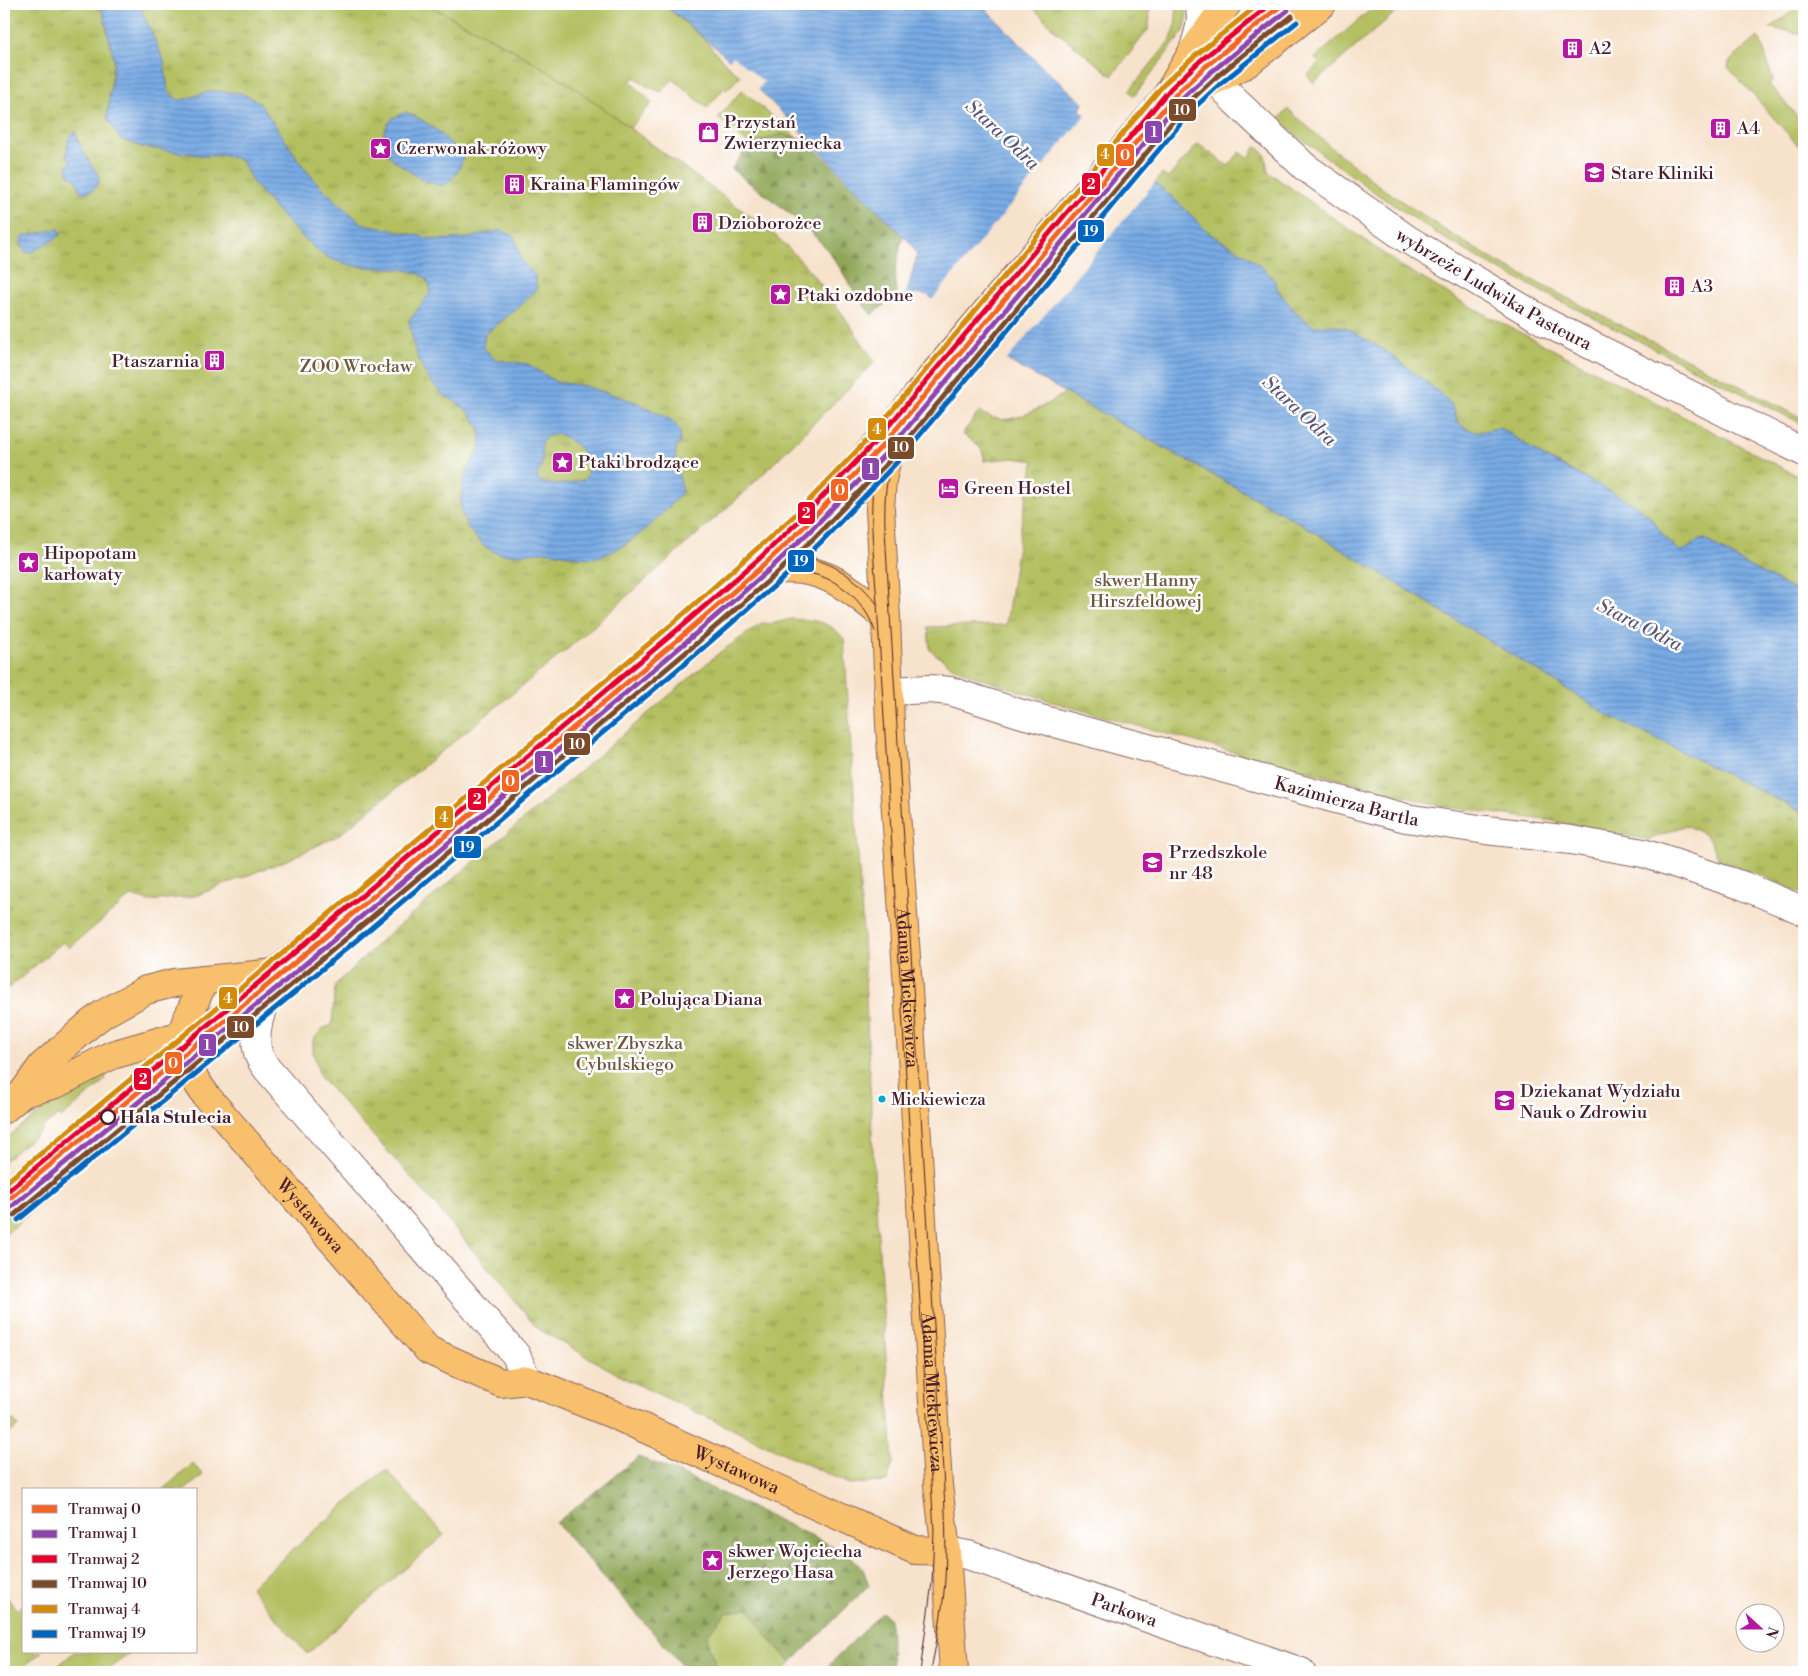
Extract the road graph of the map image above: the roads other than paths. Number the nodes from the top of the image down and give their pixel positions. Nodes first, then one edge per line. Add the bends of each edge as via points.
1 (1199, 4) edge
2 (1227, 4) edge
3 (1322, 4) edge
4 (1193, 51) junction
5 (1216, 80) junction
6 (1159, 105) junction
7 (894, 425) junction
8 (1804, 452) edge
9 (751, 573) junction
10 (886, 618) junction
11 (888, 692) junction
12 (1804, 911) edge
13 (275, 973) junction
14 (204, 980) junction
15 (180, 1036) junction
16 (13, 1101) edge
17 (527, 1380) junction
18 (946, 1551) junction
19 (954, 1672) edge
20 (1301, 1672) edge

1 - 4 street via 1202,12
2 - 4 main road
3 - 5 main road via 1246,64
4 - 6 main road
5 - 6 main road
5 - 8 street, wybrzeże Ludwika Pasteura via 1305,167 1408,239 1547,323
6 - 7 main road
7 - 9 main road via 812,516
7 - 10 main road, Adama Mickiewicza via 882,480 880,509
9 - 10 main road via 809,570 855,592
9 - 13 main road
10 - 11 main road, Adama Mickiewicza
11 - 12 street, Kazimierza Bartla via 950,691 1022,714 1406,818 1643,853 1744,886
11 - 18 main road, Adama Mickiewicza via 938,1485
13 - 14 main road
13 - 15 main road via 221,1018
13 - 17 street via 260,1020 257,1044 261,1060 516,1355
14 - 15 main road
14 - 16 main road via 146,990 103,1014 42,1066
15 - 16 main road via 112,1055 56,1084
15 - 17 main road, Wystawowa via 191,1075 207,1097 421,1344 435,1354 500,1383
17 - 18 main road, Wystawowa via 619,1417 915,1550
18 - 19 main road, Adama Mickiewicza
18 - 20 street, Parkowa via 968,1555

